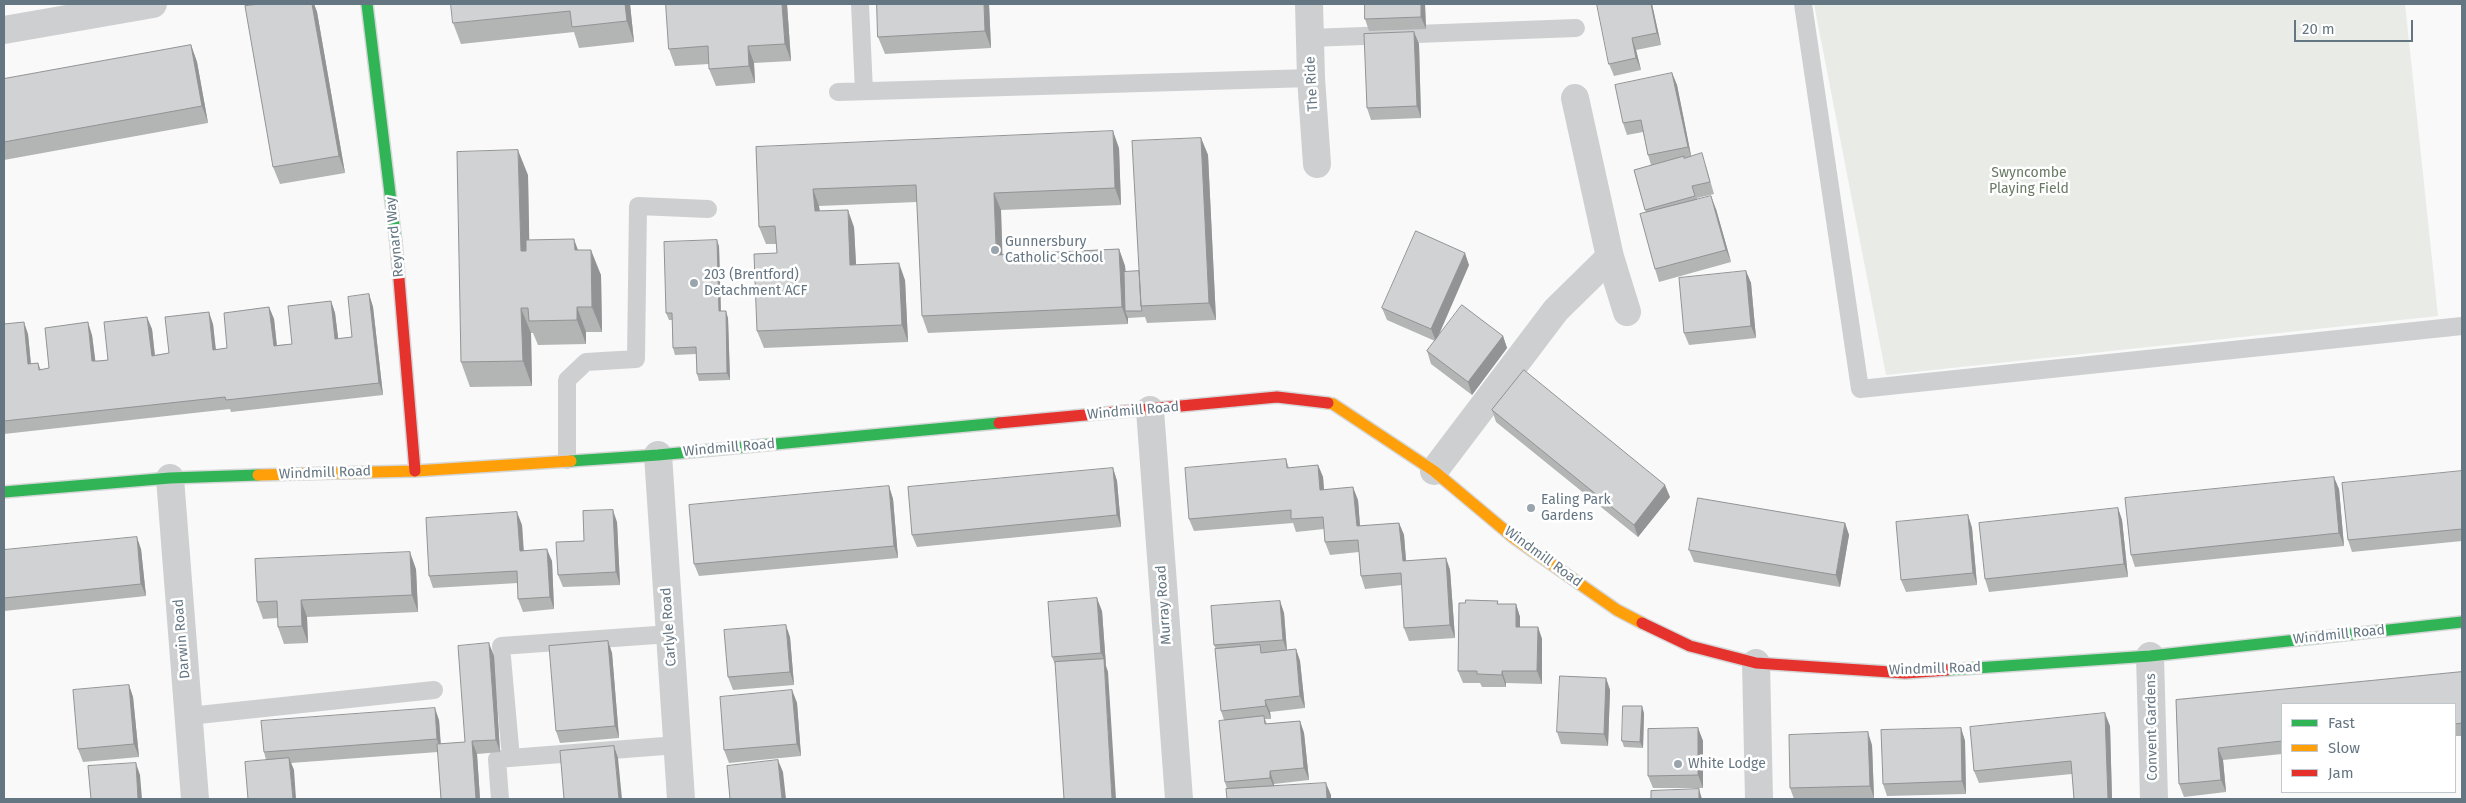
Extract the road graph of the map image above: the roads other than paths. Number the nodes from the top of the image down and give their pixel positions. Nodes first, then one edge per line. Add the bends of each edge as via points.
1 (152, 4) edge
2 (367, 4) edge
3 (860, 4) edge
4 (1309, 4) edge
5 (1803, 4) edge
6 (105, 7) edge
7 (1576, 28) dead end
8 (4, 30) edge
9 (1310, 38) junction
10 (1311, 78) junction
11 (864, 91) junction
12 (838, 92) dead end
13 (1575, 98) dead end
14 (1317, 164) dead end
15 (708, 209) dead end
16 (1610, 257) junction
17 (1627, 312) dead end
18 (2462, 326) edge
19 (1150, 410) junction
20 (658, 455) junction
21 (567, 460) junction
22 (415, 471) junction
23 (1434, 471) junction
24 (170, 478) junction
25 (4, 492) edge
26 (2462, 622) edge
27 (670, 634) junction
28 (2150, 656) junction
29 (1756, 663) junction
30 (434, 690) dead end
31 (189, 716) junction
32 (677, 745) junction
33 (510, 747) dead end
34 (195, 799) edge
35 (500, 799) edge
36 (680, 799) edge
37 (1179, 799) edge
38 (1759, 799) edge
39 (2154, 799) edge

1 - 6 street
2 - 22 main road, Reynard Way via 398,258
3 - 11 lane
4 - 9 street, The Ride
5 - 18 lane via 1860,389
6 - 8 street
7 - 9 lane
9 - 10 street, The Ride
10 - 11 lane
10 - 14 street, The Ride
11 - 12 lane
13 - 16 street
15 - 21 lane via 638,206 636,359 586,362 567,380
16 - 17 street
16 - 23 street via 1556,310
19 - 20 main road, Windmill Road
19 - 23 main road, Windmill Road via 1277,397 1333,404
19 - 37 street, Murray Road
20 - 21 main road, Windmill Road
20 - 27 street, Carlyle Road
21 - 22 main road, Windmill Road
22 - 24 main road, Windmill Road
23 - 29 main road, Windmill Road via 1514,538 1617,610 1690,646
24 - 25 main road, Windmill Road
24 - 31 street, Darwin Road
26 - 28 main road, Windmill Road
27 - 32 street, Carlyle Road
27 - 33 lane via 502,646
28 - 29 main road, Windmill Road via 1905,673
28 - 39 street, Convent Gardens
29 - 38 street
30 - 31 lane
31 - 34 street, Darwin Road
32 - 35 lane via 497,759
32 - 36 street, Carlyle Road

